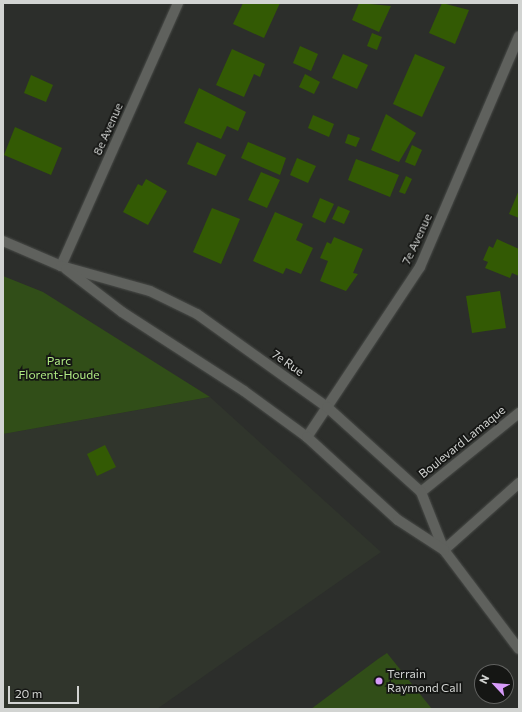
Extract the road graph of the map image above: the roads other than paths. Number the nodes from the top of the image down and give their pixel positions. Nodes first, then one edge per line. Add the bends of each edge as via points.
1 (178, 3) edge
2 (519, 36) edge
3 (3, 241) edge
4 (61, 266) junction
5 (327, 407) junction
6 (519, 413) edge
7 (307, 437) junction
8 (519, 483) edge
9 (421, 492) junction
10 (444, 550) junction
11 (519, 648) edge

1 - 4 main road, 8e Avenue
2 - 5 main road, 7e Avenue via 420,267
3 - 4 main road, 7e Rue
4 - 5 main road, 7e Rue via 150,291 197,314
4 - 7 main road, 7e Rue via 122,312 244,391
5 - 7 main road, 7e Avenue
5 - 9 main road, 7e Rue
6 - 9 main road, Boulevard Lamaque
7 - 10 main road, 7e Rue via 398,520
8 - 10 main road
9 - 10 main road, 7e Rue
10 - 11 main road, 7e Rue

